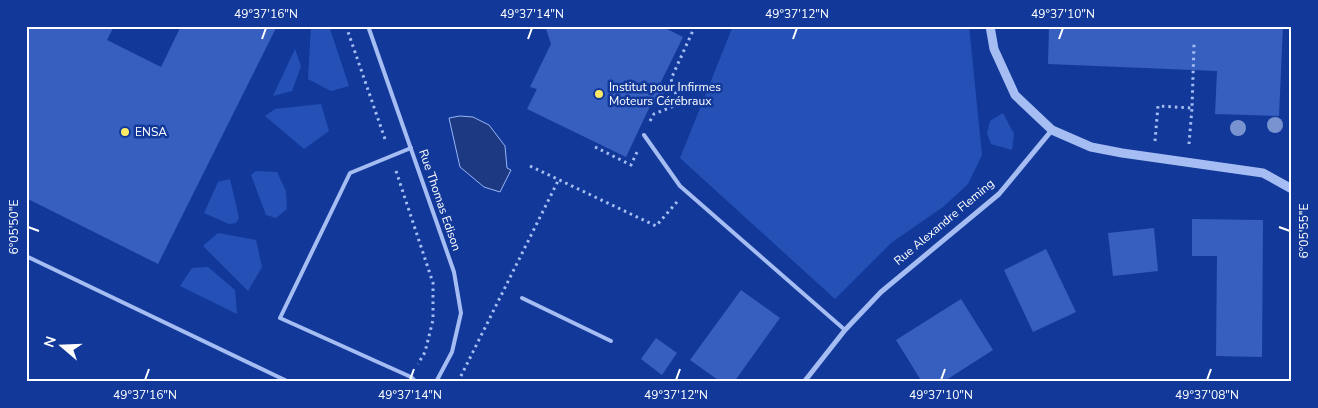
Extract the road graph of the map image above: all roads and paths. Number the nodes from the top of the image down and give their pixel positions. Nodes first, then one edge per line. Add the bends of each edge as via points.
1 (346, 26) edge
2 (368, 26) edge
3 (696, 26) edge
4 (990, 26) edge
5 (1194, 44) dead end
6 (1192, 108) junction
7 (1052, 130) junction
8 (644, 135) junction
9 (595, 147) dead end
10 (411, 148) junction
11 (391, 156) junction
12 (1153, 158) junction
13 (1188, 163) junction
14 (530, 166) dead end
15 (559, 179) junction
16 (1292, 189) edge
17 (664, 217) dead end
18 (26, 256) edge
19 (522, 298) dead end
20 (845, 330) junction
21 (611, 341) dead end
22 (411, 377) junction
23 (289, 382) edge
24 (416, 382) edge
25 (436, 382) edge
26 (458, 382) edge
27 (804, 382) edge

1 - 11 path
2 - 10 lane, Rue Thomas Edison
3 - 8 path via 671,79 679,104 654,114
4 - 7 street via 994,49 1015,95
5 - 6 path
6 - 12 path via 1158,106
6 - 13 path
7 - 12 street via 1091,147
7 - 20 street, Rue Alexandre Fleming via 999,194 881,292
8 - 9 path via 631,165
8 - 20 lane via 680,186
10 - 11 lane
10 - 25 lane, Rue Thomas Edison via 454,272 461,313 452,352
11 - 22 path via 433,283 433,320 424,352
11 - 22 lane via 350,173 280,318
12 - 13 street
13 - 16 street via 1263,173
14 - 15 path
15 - 17 path via 656,226
15 - 26 path
18 - 23 lane
19 - 21 lane
20 - 27 street, Rue Alexandre Fleming
22 - 24 lane

